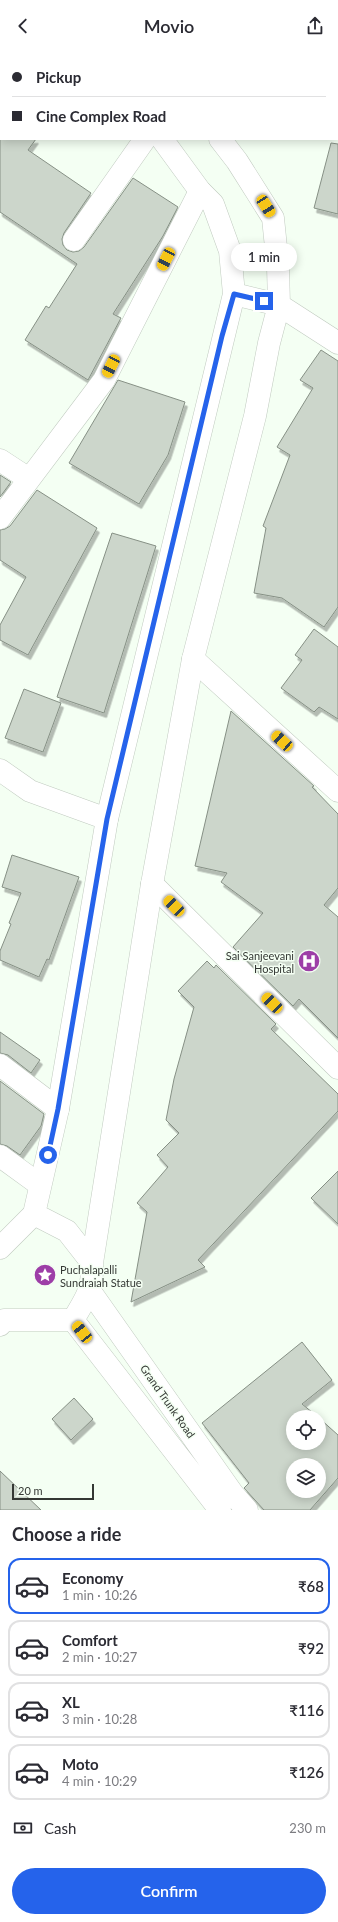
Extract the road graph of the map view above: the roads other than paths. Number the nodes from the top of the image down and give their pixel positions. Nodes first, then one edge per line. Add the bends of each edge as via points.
1 (144, 140) edge
2 (163, 140) edge
3 (221, 140) edge
4 (200, 191) junction
5 (74, 240) dead end
6 (234, 294) junction
7 (279, 305) junction
8 (338, 343) edge
9 (0, 460) edge
10 (29, 479) junction
11 (0, 518) edge
12 (193, 659) junction
13 (0, 770) edge
14 (338, 792) edge
15 (107, 819) junction
16 (152, 884) junction
17 (0, 1065) edge
18 (338, 1068) edge
19 (58, 1109) junction
20 (0, 1156) edge
21 (40, 1185) junction
22 (34, 1214) junction
23 (0, 1248) edge
24 (92, 1263) junction
25 (90, 1291) junction
26 (2, 1319) edge
27 (73, 1320) junction
28 (220, 1510) edge
29 (247, 1510) edge

1 - 5 main road
2 - 4 main road
3 - 7 main road via 273,218
4 - 6 main road via 213,204 230,251
4 - 10 main road via 104,380
6 - 7 main road
6 - 15 main road
7 - 8 main road
7 - 12 main road via 255,416
9 - 10 main road
10 - 11 main road
12 - 14 main road
12 - 16 main road
13 - 15 main road via 30,791
15 - 19 main road
16 - 18 main road
16 - 24 main road
17 - 19 main road
19 - 21 main road
20 - 21 main road
21 - 22 main road
22 - 23 main road
22 - 24 main road via 67,1230
24 - 25 main road
25 - 27 main road
25 - 29 main road, Grand Trunk Road via 233,1494
26 - 27 main road
27 - 28 main road

